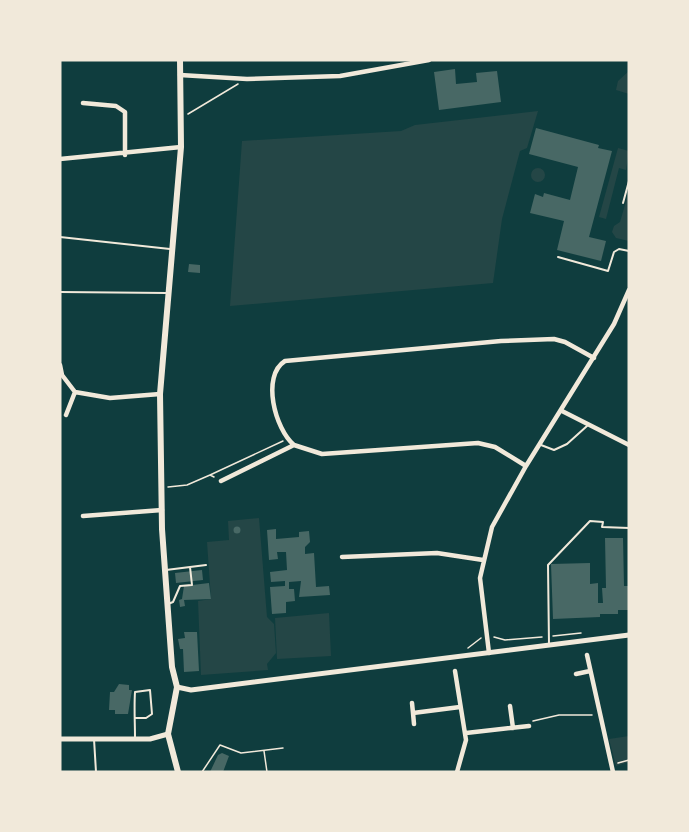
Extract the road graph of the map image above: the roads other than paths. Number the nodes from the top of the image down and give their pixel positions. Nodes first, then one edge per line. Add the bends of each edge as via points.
1 (180, 60) edge
2 (429, 60) edge
3 (415, 61) edge
4 (180, 75) junction
5 (83, 103) dead end
6 (181, 147) junction
7 (126, 154) junction
8 (60, 159) edge
9 (629, 181) edge
10 (623, 203) dead end
11 (60, 237) edge
12 (173, 249) junction
13 (629, 251) edge
14 (558, 257) dead end
15 (629, 290) edge
16 (60, 292) edge
17 (170, 293) junction
18 (594, 358) junction
19 (60, 365) edge
20 (75, 392) junction
21 (160, 394) junction
22 (562, 411) junction
23 (66, 415) dead end
24 (587, 426) junction
25 (294, 445) junction
26 (541, 445) junction
27 (629, 445) edge
28 (526, 466) junction
29 (221, 481) road end
30 (162, 510) junction
31 (83, 516) dead end
32 (629, 544) edge
33 (342, 557) dead end
34 (483, 560) junction
35 (206, 565) dead end
36 (190, 567) junction
37 (166, 570) junction
38 (168, 604) junction
39 (629, 635) edge
40 (549, 646) junction
41 (489, 653) junction
42 (587, 655) dead end
43 (455, 671) dead end
44 (590, 671) junction
45 (576, 674) dead end
46 (177, 687) junction
47 (411, 703) dead end
48 (510, 706) dead end
49 (460, 707) junction
50 (413, 713) junction
51 (135, 718) junction
52 (414, 724) dead end
53 (529, 726) road end
54 (513, 728) junction
55 (466, 733) junction
56 (168, 734) junction
57 (94, 738) junction
58 (135, 738) junction
59 (60, 739) edge
60 (96, 772) edge
61 (178, 772) edge
62 (457, 772) edge
63 (614, 772) edge

1 - 4 main road
2 - 3 street
3 - 4 street via 340,76 247,79
4 - 6 main road
5 - 7 street via 116,106 125,112
6 - 7 street
6 - 12 main road
7 - 8 street
9 - 10 lane
11 - 12 lane
12 - 17 main road
13 - 14 lane via 614,252 608,272
15 - 18 street
16 - 17 lane
17 - 21 main road
18 - 22 street
18 - 25 street via 554,339 285,362 274,370 276,415 286,439
19 - 20 street via 62,375
20 - 21 street via 110,398
20 - 23 street
21 - 30 main road
22 - 24 street
22 - 26 street
24 - 26 lane via 554,450
24 - 27 street
25 - 28 street via 322,454 478,443 495,447
25 - 29 street
26 - 28 street
28 - 34 street via 492,527
30 - 31 street
30 - 37 main road
32 - 40 lane via 628,528 602,527 603,522 590,521 548,565
33 - 34 street via 436,553
34 - 41 street via 480,594
35 - 36 lane
36 - 37 lane
36 - 38 lane via 192,585 180,586 173,603
37 - 38 main road
38 - 46 main road
39 - 40 street
40 - 41 street
41 - 46 street via 191,690
42 - 44 street
43 - 49 street
44 - 45 street
44 - 63 street
46 - 56 main road
47 - 50 street
48 - 54 street
49 - 50 street
49 - 55 street
50 - 52 street
51 - 51 lane via 135,692 150,690 152,714
51 - 58 lane
53 - 54 street
54 - 55 street
55 - 62 street via 466,747
56 - 58 street
56 - 61 main road
57 - 58 street
57 - 59 street
57 - 60 lane

